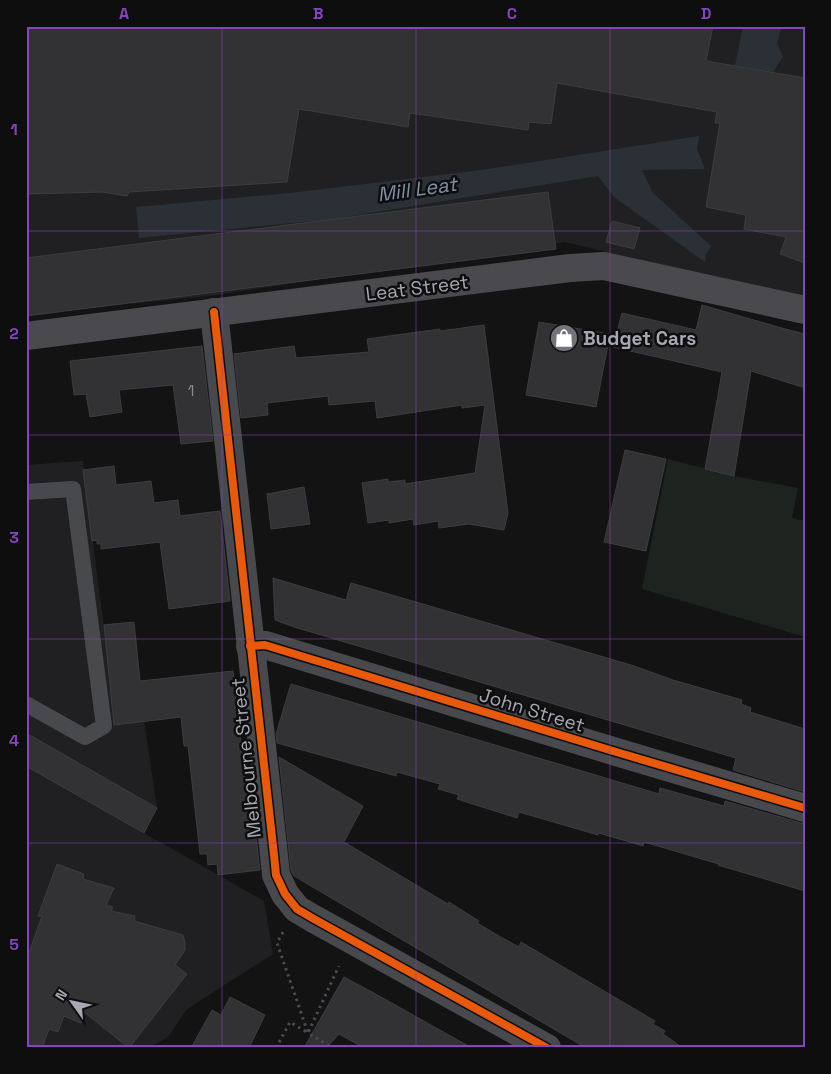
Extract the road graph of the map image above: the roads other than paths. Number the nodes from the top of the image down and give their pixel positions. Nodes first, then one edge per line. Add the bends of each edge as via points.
1 (805, 310) edge
2 (214, 312) junction
3 (26, 336) edge
4 (26, 492) edge
5 (250, 646) junction
6 (26, 704) edge
7 (805, 808) edge
8 (520, 1041) edge
9 (547, 1048) edge

1 - 2 main road, Leat Street via 604,266
2 - 3 main road, Leat Street
2 - 5 street, Melbourne Street
4 - 6 lane via 73,489 104,726 85,737
5 - 7 street, John Street via 265,645
5 - 8 street, Melbourne Street via 276,875 285,894 297,909
8 - 9 street, Melbourne Street

